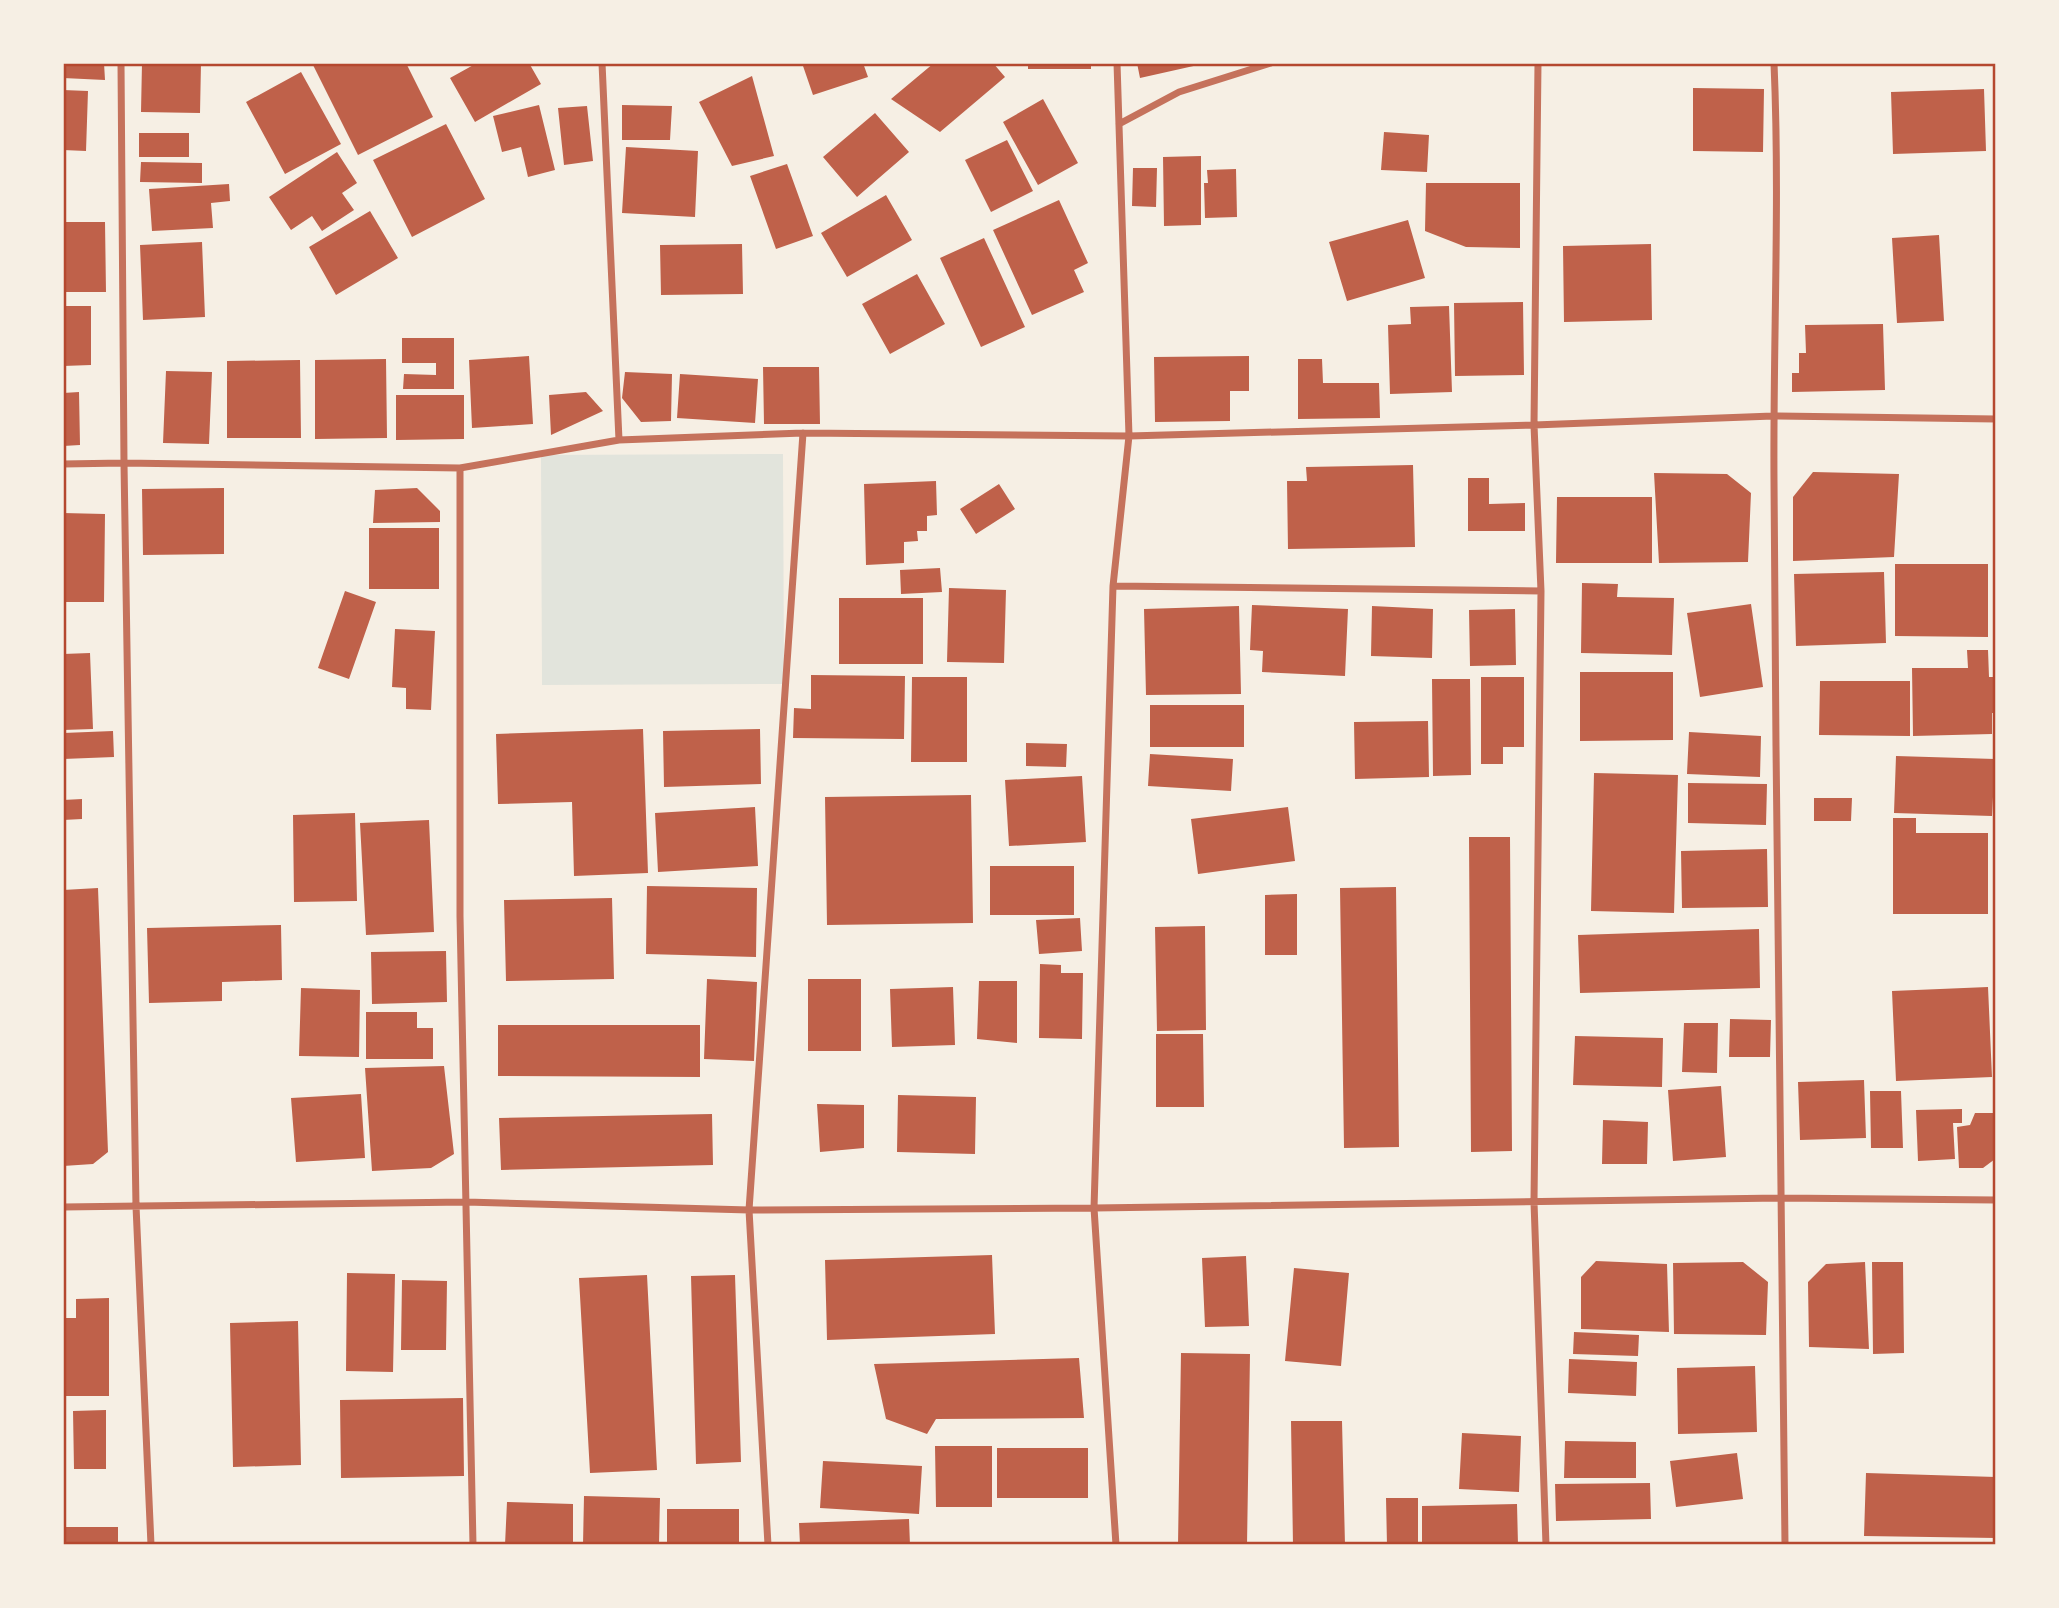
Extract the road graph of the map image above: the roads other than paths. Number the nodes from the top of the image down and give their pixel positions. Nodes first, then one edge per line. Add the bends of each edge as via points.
1 (121, 63) edge
2 (602, 63) edge
3 (1117, 63) edge
4 (1271, 63) edge
5 (1538, 63) edge
6 (1774, 63) edge
7 (1119, 124) junction
8 (1773, 416) junction
9 (1996, 419) edge
10 (1534, 425) junction
11 (803, 433) junction
12 (1129, 436) junction
13 (618, 440) junction
14 (124, 463) junction
15 (63, 464) edge
16 (460, 467) junction
17 (1113, 586) junction
18 (1541, 591) junction
19 (1780, 1198) junction
20 (1996, 1199) edge
21 (466, 1202) junction
22 (1534, 1202) junction
23 (136, 1206) junction
24 (63, 1207) edge
25 (1094, 1208) junction
26 (749, 1210) junction
27 (1546, 1543) edge
28 (151, 1545) edge
29 (473, 1545) edge
30 (768, 1545) edge
31 (1116, 1545) edge
32 (1785, 1545) edge

1 - 14 street
2 - 13 street
3 - 7 street
4 - 7 street via 1179,92
5 - 10 street
6 - 8 street
7 - 12 street
8 - 9 street
8 - 10 street
8 - 19 street
10 - 12 street
10 - 18 street
11 - 12 street
11 - 13 street
11 - 26 street
12 - 17 street
13 - 16 street
14 - 15 street
14 - 16 street
14 - 23 street
16 - 21 street via 460,916
17 - 18 street
17 - 25 street
18 - 22 street
19 - 20 street
19 - 22 street
19 - 32 street
21 - 23 street
21 - 26 street
21 - 29 street
22 - 25 street
22 - 27 street
23 - 24 street
23 - 28 street
25 - 26 street
25 - 31 street
26 - 30 street

